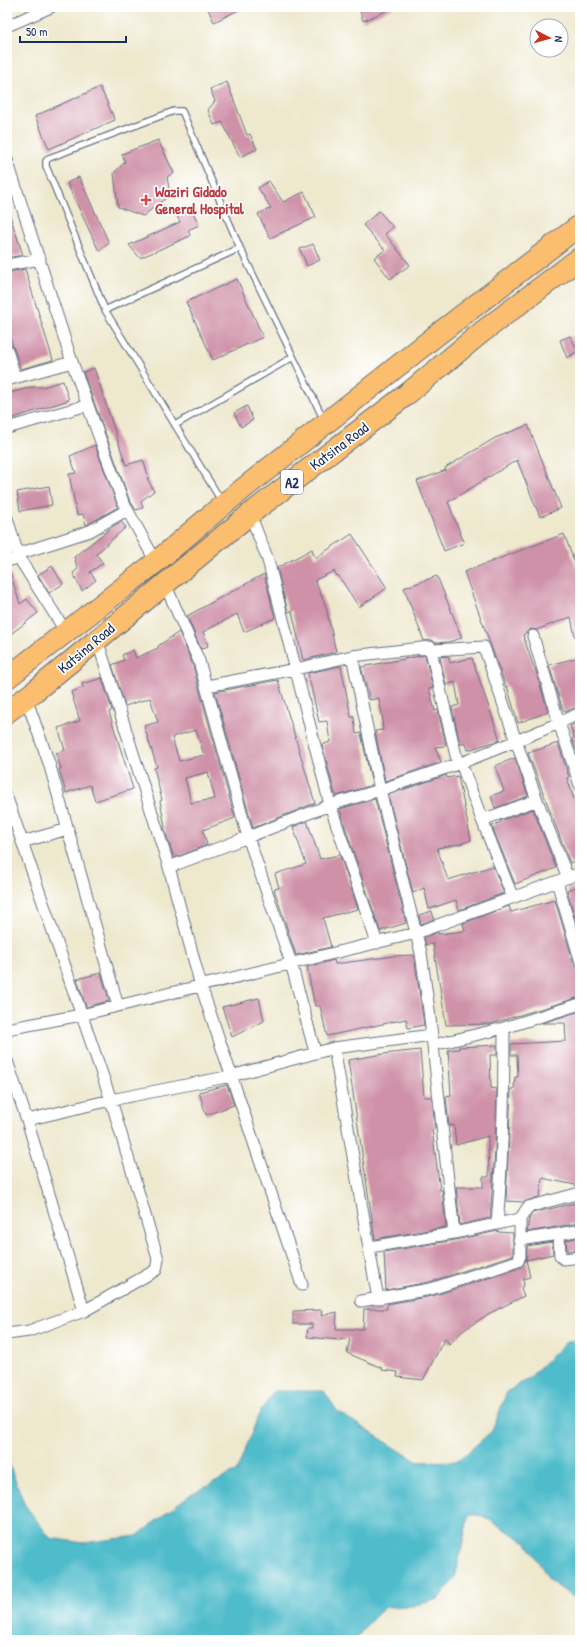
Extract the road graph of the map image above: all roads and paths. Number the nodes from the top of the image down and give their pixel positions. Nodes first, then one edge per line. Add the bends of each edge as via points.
1 (51, 7) edge
2 (29, 12) edge
3 (7, 26) edge
4 (7, 160) edge
5 (580, 225) edge
6 (240, 248) junction
7 (580, 258) edge
8 (40, 259) junction
9 (7, 265) edge
10 (105, 310) junction
11 (7, 350) edge
12 (293, 357) junction
13 (72, 362) junction
14 (11, 378) edge
15 (88, 405) junction
16 (326, 424) junction
17 (175, 425) junction
18 (7, 428) edge
19 (224, 504) junction
20 (127, 510) junction
21 (250, 514) junction
22 (7, 518) edge
23 (18, 556) junction
24 (7, 561) edge
25 (156, 562) junction
26 (165, 584) junction
27 (66, 632) junction
28 (533, 636) dead end
29 (97, 639) junction
30 (430, 647) junction
31 (352, 656) junction
32 (296, 668) junction
33 (7, 678) edge
34 (207, 686) junction
35 (26, 698) junction
36 (7, 712) edge
37 (580, 713) edge
38 (558, 724) junction
39 (516, 741) junction
40 (459, 764) junction
41 (580, 785) edge
42 (380, 790) junction
43 (7, 798) edge
44 (537, 800) junction
45 (330, 805) junction
46 (482, 820) junction
47 (68, 830) junction
48 (248, 838) junction
49 (22, 842) junction
50 (169, 867) junction
51 (580, 873) edge
52 (568, 878) junction
53 (557, 882) junction
54 (513, 898) junction
55 (416, 933) junction
56 (377, 943) junction
57 (580, 959) edge
58 (292, 963) junction
59 (201, 986) junction
60 (580, 1004) edge
61 (118, 1006) junction
62 (82, 1015) junction
63 (504, 1028) junction
64 (7, 1029) edge
65 (433, 1040) junction
66 (334, 1048) junction
67 (315, 1052) junction
68 (7, 1061) edge
69 (231, 1076) junction
70 (111, 1100) junction
71 (27, 1120) junction
72 (580, 1193) edge
73 (520, 1219) junction
74 (497, 1224) junction
75 (580, 1230) edge
76 (454, 1233) junction
77 (559, 1234) junction
78 (520, 1240) junction
79 (370, 1247) junction
80 (580, 1257) edge
81 (302, 1284) dead end
82 (378, 1299) junction
83 (361, 1301) dead end
84 (84, 1311) junction
85 (7, 1334) edge

1 - 2 street
2 - 3 street
4 - 8 street
5 - 16 highway, Katsina Road / A2
6 - 10 lane
6 - 10 lane via 182,111 174,111 49,158 46,166
6 - 12 lane
7 - 21 highway, Katsina Road / A2
8 - 9 street
8 - 13 street
10 - 17 lane
11 - 14 street
12 - 16 lane
12 - 17 lane
13 - 14 street
13 - 15 street
15 - 18 street
15 - 20 street
16 - 19 highway, Katsina Road / A2
17 - 19 lane
19 - 25 highway, Katsina Road / A2
20 - 23 street via 90,531
20 - 25 street
21 - 26 highway, Katsina Road / A2
21 - 32 street via 268,560
22 - 23 street
23 - 24 street
23 - 27 street
25 - 27 highway, Katsina Road / A2
26 - 29 highway, Katsina Road / A2
26 - 34 street via 199,661
27 - 33 highway, Katsina Road / A2
28 - 38 street
29 - 35 highway, Katsina Road / A2
29 - 50 street
30 - 31 street
30 - 39 street via 433,650 484,647
30 - 40 street
31 - 32 street
31 - 42 street
32 - 34 street
32 - 45 street
34 - 48 street
35 - 36 highway, Katsina Road / A2
35 - 47 street via 49,763
37 - 38 street
38 - 39 street
38 - 41 street
39 - 40 street
39 - 44 street
40 - 42 street
40 - 46 street
42 - 45 street
42 - 55 street
43 - 49 street
44 - 46 street
44 - 52 street
45 - 48 street
45 - 56 street
46 - 54 street
47 - 49 street
47 - 61 street
48 - 50 street
48 - 58 street
49 - 62 street
50 - 59 street
51 - 52 street
52 - 53 street
53 - 54 street
53 - 57 street
54 - 55 street
55 - 56 street
55 - 65 street via 422,953
56 - 58 street
58 - 59 street
58 - 67 street
59 - 61 street
59 - 69 street
60 - 63 street
61 - 62 street
62 - 64 street
62 - 70 street
63 - 65 street
63 - 74 street via 501,1181
65 - 66 street
65 - 76 street
66 - 67 street
66 - 79 street
67 - 69 street
68 - 71 street
69 - 70 street
69 - 81 street
70 - 71 street
70 - 84 street via 158,1259 156,1270
71 - 84 street
72 - 73 street via 528,1207
73 - 74 street
73 - 78 street
74 - 76 street
75 - 77 street
76 - 79 street
77 - 78 street
77 - 80 street via 560,1256 564,1259
78 - 82 street via 518,1261 431,1289
79 - 82 street
82 - 83 street
84 - 85 street via 29,1331

